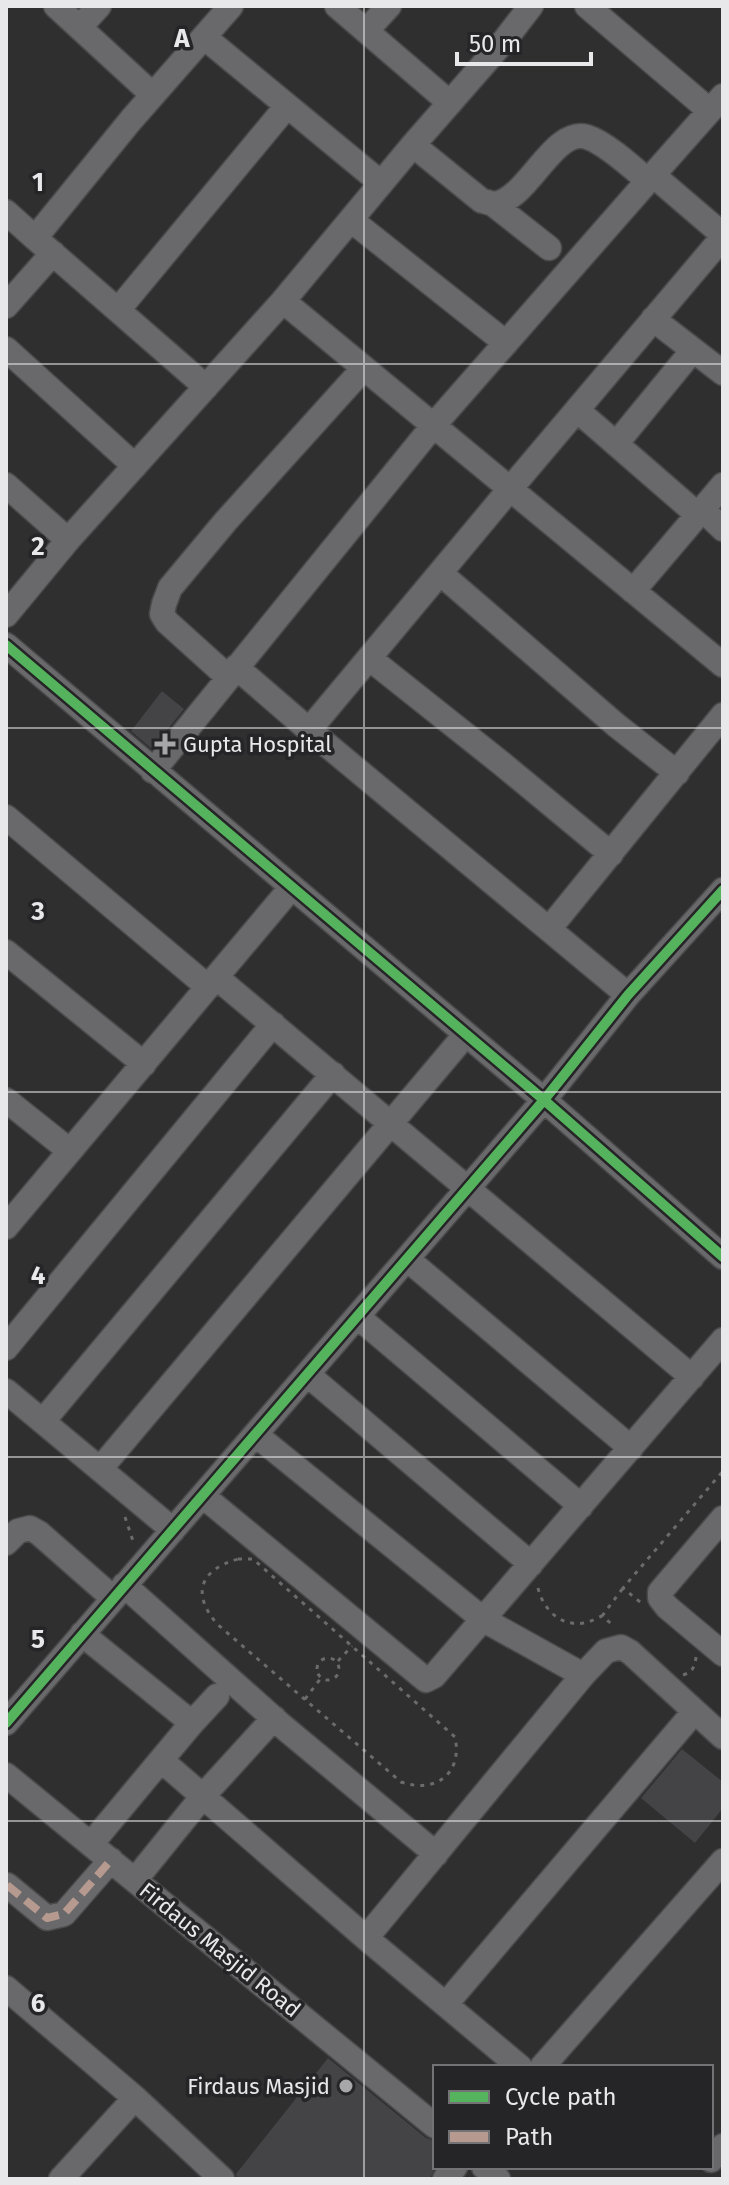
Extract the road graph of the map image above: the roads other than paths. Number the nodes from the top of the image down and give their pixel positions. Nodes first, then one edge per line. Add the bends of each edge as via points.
1 (56, 6) edge
2 (99, 6) edge
3 (231, 6) edge
4 (337, 6) edge
5 (389, 6) edge
6 (531, 6) edge
7 (587, 6) edge
8 (80, 27) junction
9 (366, 31) junction
10 (204, 37) junction
11 (153, 95) junction
12 (450, 103) junction
13 (716, 103) edge
14 (287, 106) junction
15 (413, 145) junction
16 (650, 178) junction
17 (381, 183) junction
18 (493, 204) junction
19 (6, 212) edge
20 (351, 220) junction
21 (723, 236) edge
22 (44, 246) junction
23 (549, 248) dead end
24 (283, 301) junction
25 (6, 306) edge
26 (118, 310) junction
27 (653, 319) junction
28 (506, 343) junction
29 (6, 349) edge
30 (693, 350) junction
31 (364, 368) junction
32 (723, 373) edge
33 (206, 387) junction
34 (577, 410) junction
35 (433, 426) junction
36 (616, 444) junction
37 (135, 466) junction
38 (6, 485) edge
39 (723, 485) edge
40 (510, 489) junction
41 (700, 512) junction
42 (723, 529) edge
43 (68, 540) junction
44 (440, 573) junction
45 (633, 591) junction
46 (6, 615) edge
47 (6, 645) edge
48 (369, 658) junction
49 (723, 665) edge
50 (232, 672) junction
51 (723, 715) edge
52 (309, 730) junction
53 (153, 771) junction
54 (677, 773) junction
55 (6, 817) edge
56 (611, 854) junction
57 (291, 888) junction
58 (723, 890) edge
59 (549, 929) junction
60 (6, 952) edge
61 (212, 982) junction
62 (628, 995) junction
63 (273, 1024) junction
64 (466, 1034) junction
65 (144, 1064) junction
66 (333, 1074) junction
67 (6, 1100) edge
68 (544, 1100) junction
69 (391, 1122) junction
70 (70, 1151) junction
71 (467, 1189) junction
72 (6, 1227) edge
73 (723, 1257) edge
74 (407, 1259) junction
75 (358, 1317) junction
76 (723, 1340) edge
77 (6, 1348) edge
78 (308, 1375) junction
79 (692, 1377) junction
80 (6, 1391) edge
81 (43, 1421) junction
82 (256, 1435) junction
83 (631, 1448) junction
84 (100, 1469) junction
85 (203, 1496) junction
86 (581, 1506) junction
87 (723, 1518) edge
88 (173, 1530) junction
89 (6, 1543) edge
90 (535, 1570) junction
91 (118, 1592) junction
92 (484, 1620) junction
93 (82, 1634) junction
94 (723, 1654) edge
95 (583, 1675) junction
96 (217, 1696) dead end
97 (694, 1712) junction
98 (274, 1718) junction
99 (6, 1723) edge
100 (192, 1723) junction
101 (723, 1737) edge
102 (161, 1760) junction
103 (6, 1776) edge
104 (203, 1796) junction
105 (91, 1844) junction
106 (436, 1854) junction
107 (111, 1860) junction
108 (723, 1861) edge
109 (135, 1880) junction
110 (7, 1885) edge
111 (366, 1938) junction
112 (6, 1988) edge
113 (446, 2004) junction
114 (518, 2065) edge
115 (544, 2065) edge
116 (135, 2098) junction
117 (429, 2121) edge
118 (61, 2179) edge
119 (222, 2179) edge

1 - 8 street
2 - 8 street
3 - 10 street
4 - 9 street
5 - 9 street
6 - 12 street
7 - 13 street
8 - 11 street
9 - 12 street
10 - 11 street
10 - 14 street
11 - 22 street
12 - 15 street
13 - 16 street
14 - 17 street
14 - 26 street
15 - 17 street
15 - 18 street via 482,201
16 - 18 street via 588,137 575,136 519,189
16 - 21 street
16 - 28 street
17 - 20 street
18 - 23 street
19 - 22 street
20 - 24 street
20 - 28 street
21 - 27 street
22 - 25 street
22 - 26 street
24 - 31 street
24 - 33 street
26 - 33 street
27 - 30 street
27 - 34 street
28 - 35 street
29 - 37 street
30 - 32 street
30 - 36 street
31 - 35 street
31 - 50 street via 170,588 162,614 167,622
33 - 37 street
34 - 36 street
34 - 40 street
35 - 40 street
35 - 50 street
36 - 41 street
37 - 43 street
38 - 43 street
39 - 41 street
40 - 44 street
40 - 45 street
41 - 42 street
41 - 45 street
43 - 46 street
44 - 48 street
44 - 54 street
45 - 49 street
47 - 53 street
48 - 52 street
48 - 56 street
50 - 52 street
50 - 53 street
51 - 54 street
52 - 59 street
53 - 57 street
54 - 56 street
55 - 61 street
56 - 59 street
57 - 61 street
57 - 64 street
58 - 62 street
59 - 62 street
60 - 65 street
61 - 63 street
61 - 65 street
62 - 68 street
63 - 66 street
63 - 77 street
64 - 68 street
64 - 69 street
65 - 70 street
66 - 69 street
66 - 81 street
67 - 70 street
68 - 71 street
68 - 73 street
69 - 71 street
69 - 84 street
70 - 72 street
71 - 74 street
71 - 79 street
74 - 75 street
74 - 83 street
75 - 78 street
75 - 86 street
76 - 79 street
78 - 82 street
78 - 90 street
79 - 83 street
80 - 81 street
81 - 84 street
82 - 85 street
82 - 92 street
83 - 86 street
84 - 88 street
85 - 88 street
85 - 92 street via 426,1680
86 - 90 street
87 - 94 street via 660,1592 667,1607
88 - 91 street
89 - 91 street via 30,1528
90 - 92 street
91 - 93 street
91 - 98 street
92 - 95 street
93 - 99 street
93 - 100 street
95 - 97 street via 606,1651 621,1647
95 - 106 street
96 - 100 street
97 - 101 street
97 - 113 street
98 - 104 street
98 - 106 street
100 - 102 street
102 - 104 street
102 - 105 street
103 - 105 street
103 - 117 street, Firdaus Masjid Road
104 - 109 street
104 - 111 street
105 - 107 street
106 - 111 street
107 - 109 street
107 - 110 street via 64,1914 47,1918
108 - 115 street
109 - 117 street
111 - 113 street
112 - 116 street
113 - 114 street
116 - 118 street
116 - 119 street

